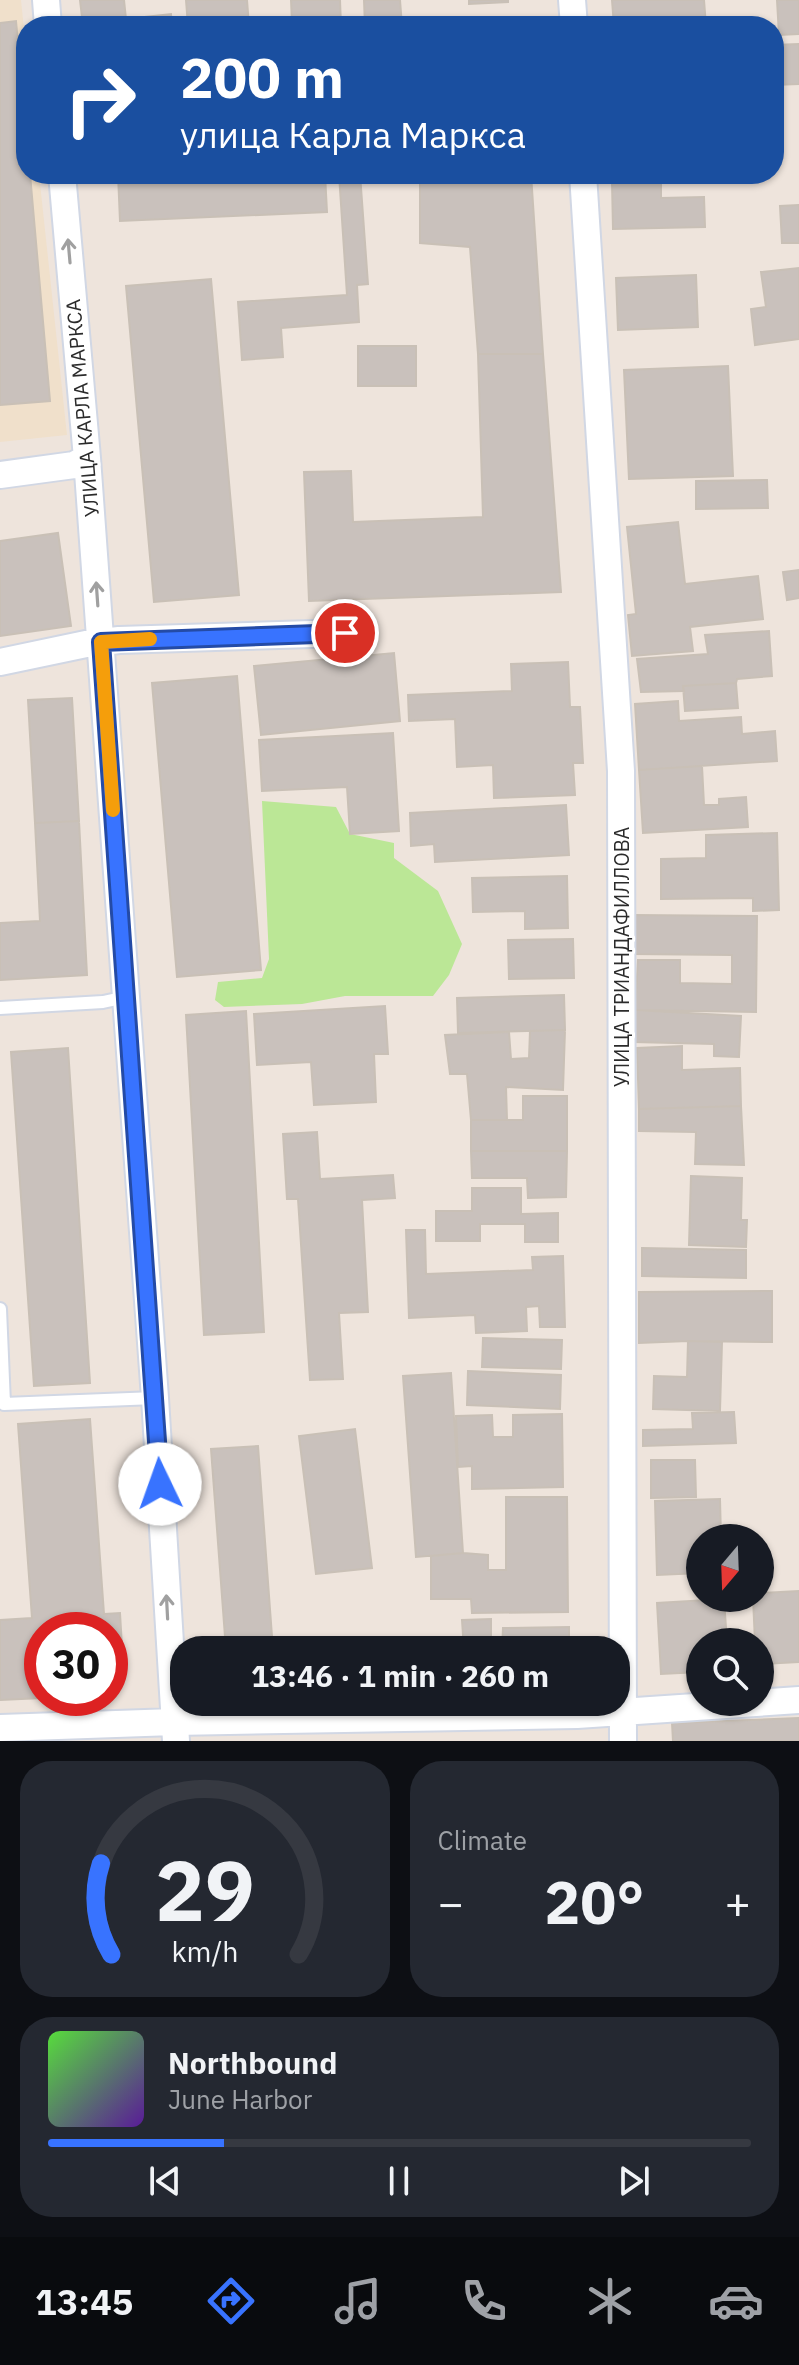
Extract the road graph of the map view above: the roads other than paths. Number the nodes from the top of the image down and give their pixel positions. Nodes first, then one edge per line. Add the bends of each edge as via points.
1 (63, 184) edge
2 (584, 184) edge
3 (87, 458) junction
4 (0, 475) edge
5 (345, 633) dead end
6 (101, 642) junction
7 (0, 662) edge
8 (126, 997) junction
9 (0, 1008) edge
10 (0, 1309) edge
11 (155, 1398) junction
12 (623, 1636) edge
13 (799, 1700) edge
14 (630, 1712) edge
15 (553, 1716) edge
16 (623, 1716) edge
17 (0, 1728) edge
18 (175, 1732) edge
19 (623, 1741) edge

3 -> 1 street, УЛИЦА КАРЛА МАРКСА
2 - 12 street, УЛИЦА ТРИАНДАФИЛЛОВА via 621,771
3 - 4 street via 74,465
6 -> 3 street, УЛИЦА КАРЛА МАРКСА
5 - 6 street
6 - 7 street
6 - 8 street, УЛИЦА КАРЛА МАРКСА
8 - 9 lane
8 - 11 street, УЛИЦА КАРЛА МАРКСА
10 - 11 lane via 4,1404
18 -> 11 street, УЛИЦА КАРЛА МАРКСА
13 - 14 street
15 - 18 street
16 - 19 street, УЛИЦА ТРИАНДАФИЛЛОВА
17 - 18 street

